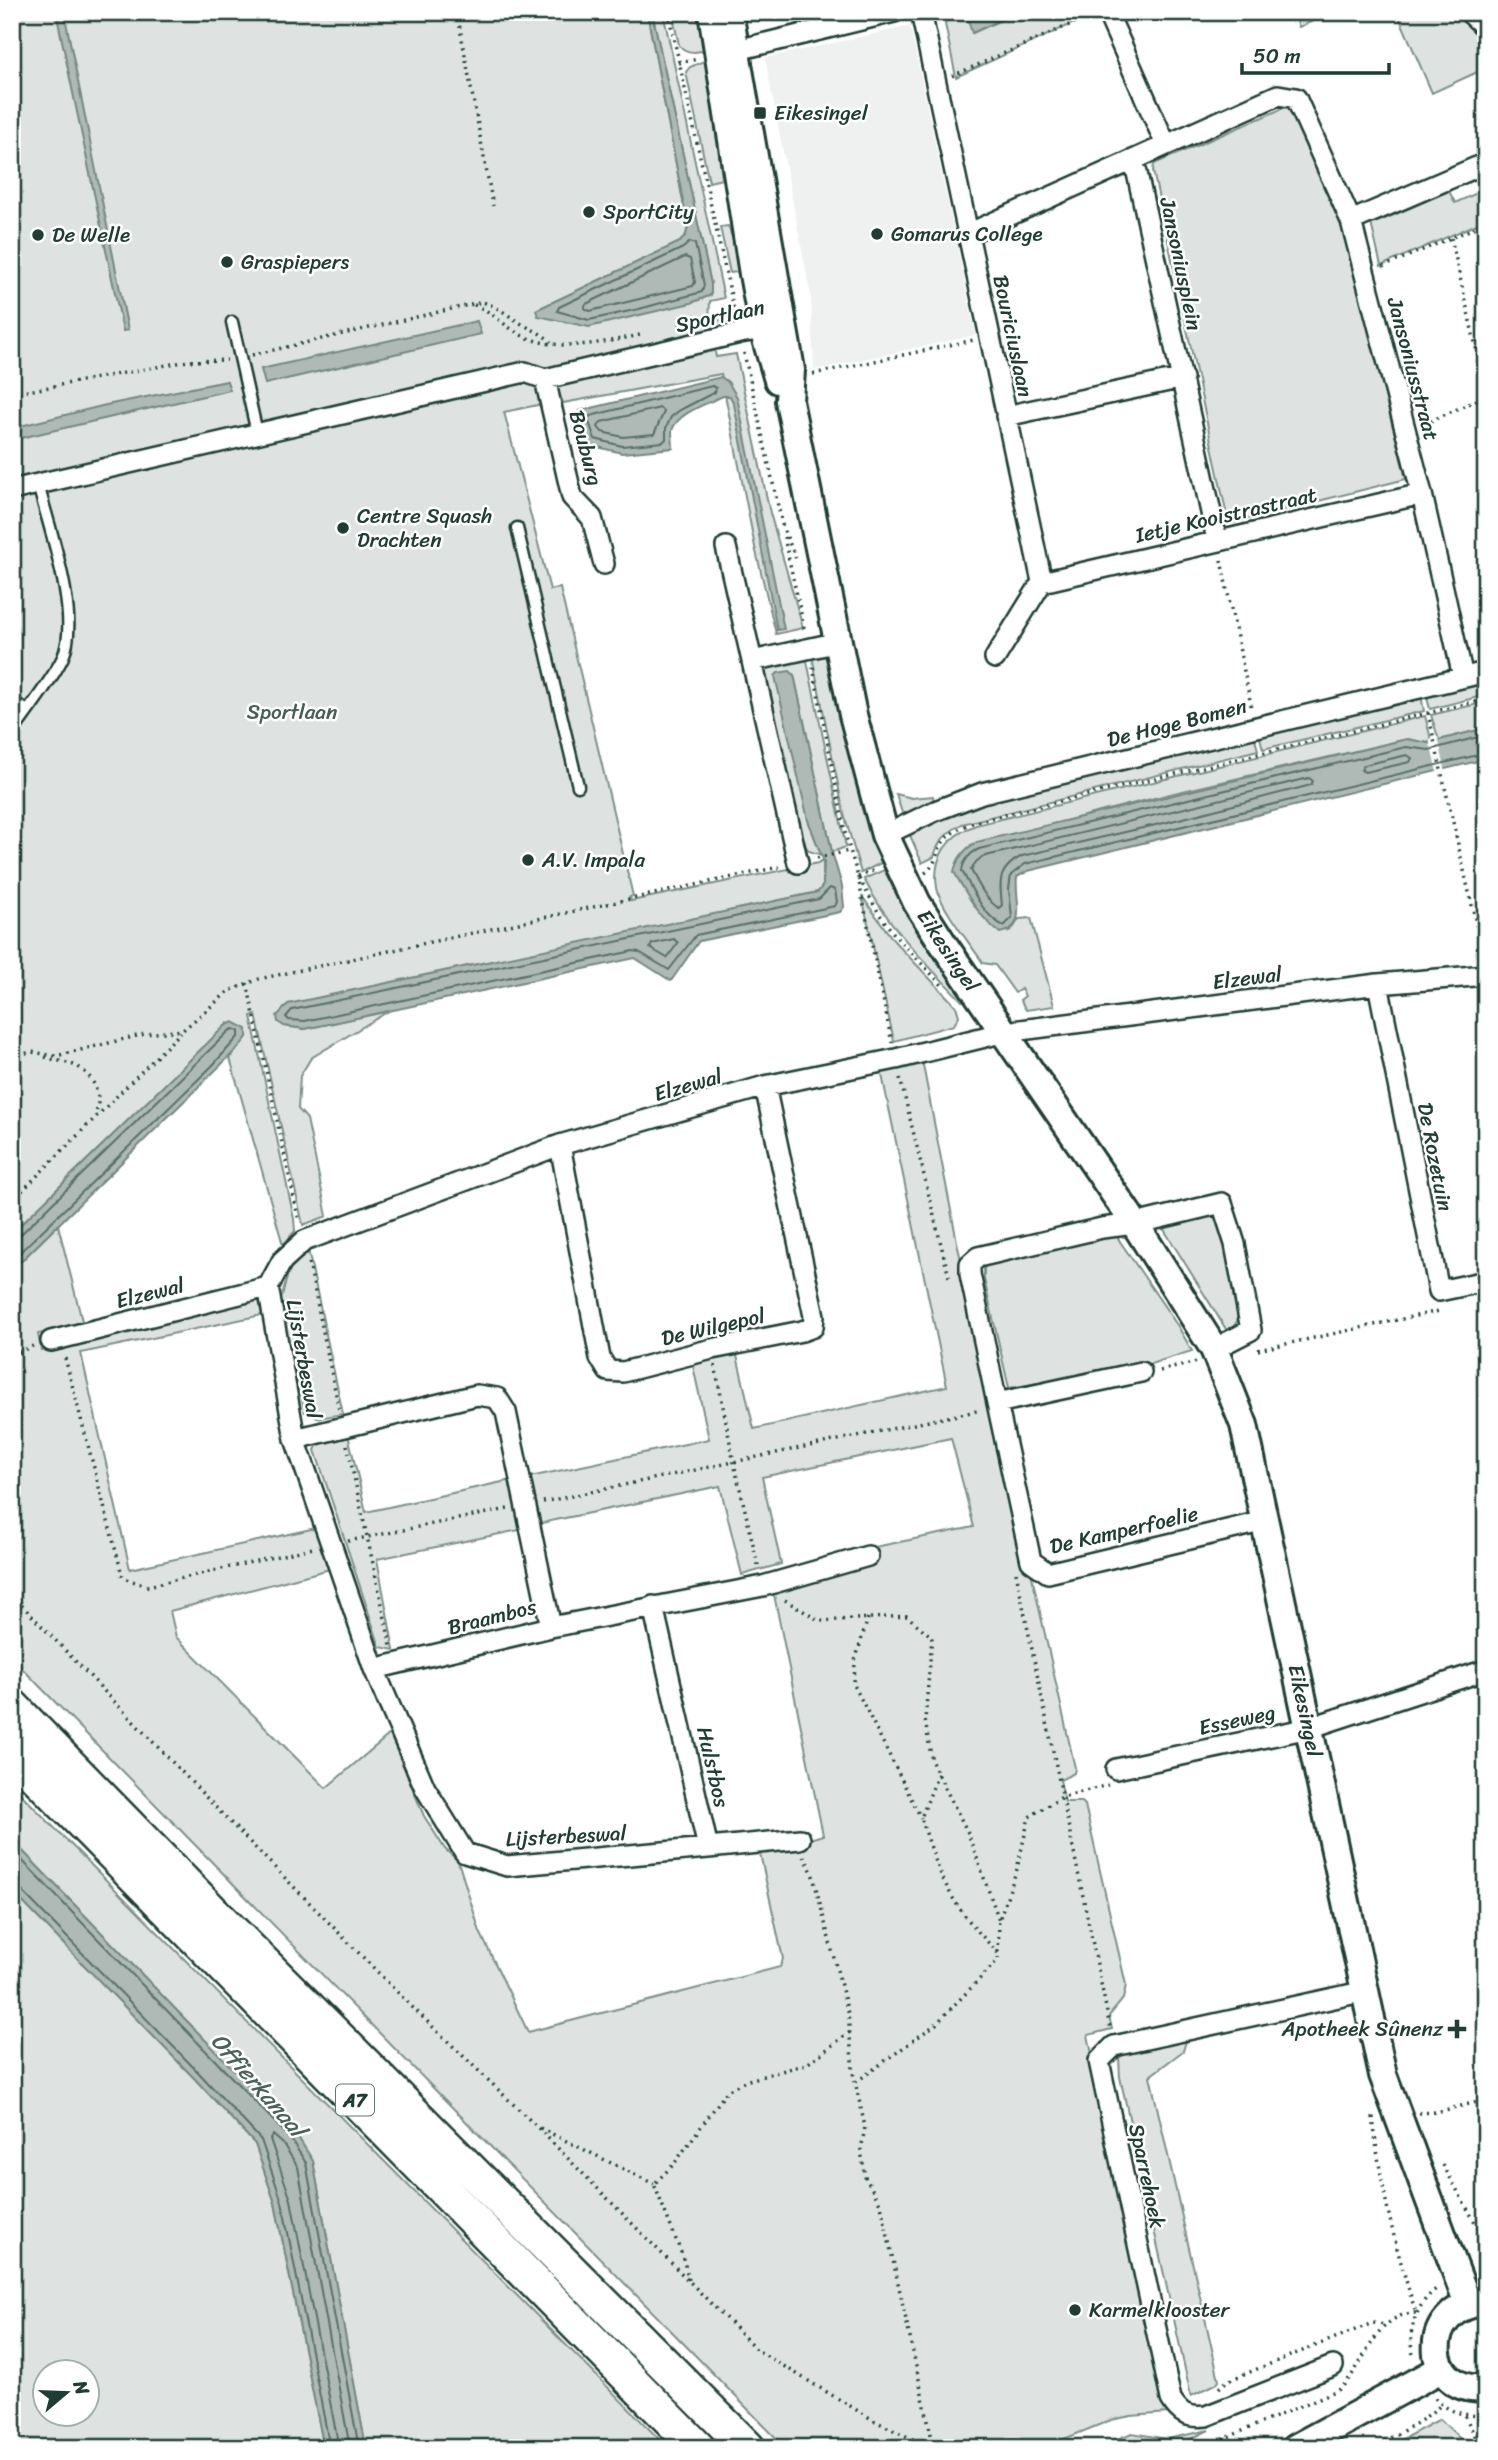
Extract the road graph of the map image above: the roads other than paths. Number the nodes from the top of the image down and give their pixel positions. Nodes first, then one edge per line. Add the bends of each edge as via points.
1 (712, 12) edge
2 (729, 12) edge
3 (894, 12) edge
4 (921, 12) edge
5 (1107, 12) edge
6 (1462, 12) edge
7 (1486, 34) edge
8 (727, 52) junction
9 (1166, 145) junction
10 (1132, 161) junction
11 (1486, 163) edge
12 (1351, 221) junction
13 (968, 234) junction
14 (233, 323) dead end
15 (762, 330) junction
16 (1183, 377) junction
17 (545, 379) junction
18 (1006, 416) junction
19 (257, 433) junction
20 (38, 484) junction
21 (12, 490) edge
22 (1422, 494) junction
23 (517, 528) dead end
24 (1217, 540) junction
25 (726, 547) dead end
26 (604, 564) dead end
27 (1042, 582) junction
28 (839, 642) junction
29 (995, 658) dead end
30 (751, 661) junction
31 (1486, 672) edge
32 (1463, 677) junction
33 (12, 701) edge
34 (27, 711) junction
35 (12, 733) edge
36 (578, 786) dead end
37 (885, 835) junction
38 (807, 861) road end
39 (1486, 975) edge
40 (1378, 984) junction
41 (1005, 1032) junction
42 (765, 1086) junction
43 (561, 1145) junction
44 (1135, 1224) junction
45 (1486, 1281) edge
46 (268, 1287) junction
47 (56, 1340) road end
48 (1214, 1349) junction
49 (1141, 1373) road end
50 (997, 1403) junction
51 (295, 1439) junction
52 (1265, 1521) junction
53 (868, 1556) dead end
54 (653, 1606) junction
55 (551, 1627) junction
56 (374, 1669) junction
57 (1486, 1670) edge
58 (12, 1706) edge
59 (1309, 1728) junction
60 (12, 1752) edge
61 (1116, 1769) road end
62 (800, 1839) road end
63 (708, 1848) junction
64 (1366, 1991) junction
65 (1477, 2303) edge
66 (1333, 2366) dead end
67 (1441, 2369) junction
68 (1486, 2388) edge
69 (698, 2448) edge
70 (748, 2448) edge
71 (1295, 2448) edge

1 - 8 street, Eikesingel
2 - 8 street, Eikesingel
3 - 8 street
4 - 13 street, Bouriciuslaan
5 - 9 street
6 - 7 lane
8 - 15 street, Eikesingel
9 - 10 street
9 - 12 street, Jansoniusstraat via 1278,96 1296,99
10 - 13 street
10 - 16 street, Jansoniusplein
11 - 12 street
12 - 22 street, Jansoniusstraat
13 - 18 street, Bouriciuslaan
14 - 19 lane
15 - 17 street, Sportlaan
15 - 28 street, Eikesingel via 791,370 789,401
16 - 18 street
16 - 24 street, Jansoniusplein
17 - 19 street, Sportlaan via 525,372
17 - 26 street, Bouburg via 572,497 592,518
18 - 27 street, Bouriciuslaan
19 - 20 street, Sportlaan
20 - 21 street, Sportlaan
20 - 34 lane via 69,610 70,635 63,658
22 - 24 street, Ietje Kooistrastraat
22 - 32 street, Jansoniusstraat
23 - 36 lane
24 - 27 street, Ietje Kooistrastraat
25 - 30 street
27 - 29 street
28 - 30 street
28 - 37 street, Eikesingel
30 - 38 street
31 - 32 street, De Hoge Bomen
32 - 37 street, De Hoge Bomen via 982,793
33 - 34 lane
34 - 35 lane
37 - 41 street, Eikesingel via 917,903
39 - 40 street, Elzewal
40 - 41 street, Elzewal
40 - 45 street, De Rozetuin via 1439,1291
41 - 42 street, Elzewal
41 - 44 street, Eikesingel
42 - 43 street, Elzewal
42 - 43 street, De Wilgepol via 813,1327 622,1372 608,1371 600,1358
43 - 46 street, Elzewal via 304,1241 282,1261
44 - 48 street, Eikesingel
44 - 48 street via 1222,1203 1235,1244 1251,1330
44 - 50 street, De Kamperfoelie via 978,1256 970,1264
46 - 47 street, Elzewal
46 - 51 street, Lijsterbeswal
48 - 52 street, Eikesingel via 1244,1424
49 - 50 street
50 - 52 street, De Kamperfoelie via 1031,1561 1048,1573
51 - 55 street, Braambos via 477,1395 497,1398 506,1412
51 - 56 street
52 - 59 street, Eikesingel
53 - 54 street via 763,1586
54 - 55 street
54 - 63 street, Hulstbos
55 - 56 street, Braambos
56 - 63 street, Lijsterbeswal via 425,1788 465,1853 507,1866
57 - 59 street, Esseweg
58 - 70 highway, A7
59 - 61 street, Esseweg
59 - 64 street, Eikesingel
60 - 69 highway, A7
62 - 63 street
64 - 65 street, Eikesingel via 1383,2075
64 - 66 street, Sparrehoek via 1114,2046 1099,2062 1171,2399 1178,2410 1190,2418 1206,2416
65 - 67 street via 1456,2310 1439,2330 1436,2357
67 - 68 street via 1457,2384
67 - 71 street

